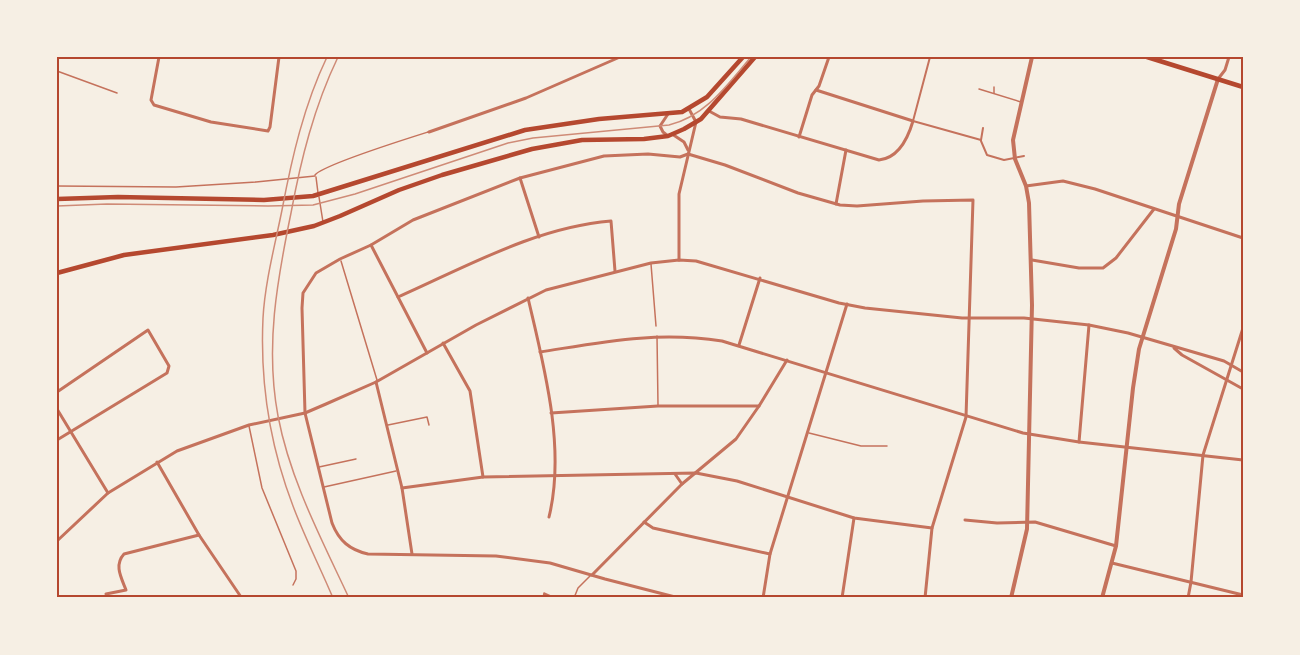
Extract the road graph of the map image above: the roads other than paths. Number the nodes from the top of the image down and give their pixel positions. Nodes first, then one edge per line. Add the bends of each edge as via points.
1 (159, 57) edge
2 (279, 57) edge
3 (620, 57) edge
4 (743, 57) edge
5 (755, 57) edge
6 (829, 57) edge
7 (930, 57) edge
8 (1032, 57) edge
9 (1147, 57) edge
10 (1229, 57) edge
11 (57, 71) edge
12 (1218, 79) junction
13 (994, 87) dead end
14 (1243, 87) edge
15 (979, 89) dead end
16 (816, 90) junction
17 (117, 93) dead end
18 (1024, 93) junction
19 (994, 94) junction
20 (1029, 95) dead end
21 (1022, 102) junction
22 (690, 109) junction
23 (709, 111) junction
24 (668, 114) junction
25 (914, 121) junction
26 (696, 122) junction
27 (983, 128) dead end
28 (429, 132) joint
29 (670, 135) junction
30 (800, 137) junction
31 (981, 140) junction
32 (846, 150) junction
33 (688, 153) junction
34 (1024, 156) dead end
35 (1015, 159) junction
36 (315, 176) junction
37 (520, 178) junction
38 (57, 186) edge
39 (1026, 186) junction
40 (57, 199) edge
41 (836, 204) junction
42 (1154, 209) junction
43 (1178, 217) junction
44 (323, 223) junction
45 (539, 237) junction
46 (1243, 238) edge
47 (371, 245) junction
48 (340, 259) junction
49 (679, 260) junction
50 (1032, 260) junction
51 (651, 263) junction
52 (615, 272) junction
53 (57, 273) edge
54 (760, 278) junction
55 (398, 297) junction
56 (528, 298) junction
57 (847, 304) junction
58 (968, 318) junction
59 (1032, 319) junction
60 (656, 326) dead end
61 (1089, 326) junction
62 (1243, 328) edge
63 (657, 336) junction
64 (1142, 337) junction
65 (442, 343) junction
66 (739, 346) junction
67 (1173, 347) junction
68 (540, 352) junction
69 (427, 353) junction
70 (787, 360) junction
71 (1232, 364) junction
72 (1243, 372) edge
73 (826, 374) junction
74 (1226, 380) junction
75 (377, 381) junction
76 (1243, 389) edge
77 (57, 392) edge
78 (658, 406) junction
79 (759, 406) junction
80 (57, 409) edge
81 (305, 413) junction
82 (551, 413) junction
83 (966, 417) junction
84 (249, 425) junction
85 (387, 425) junction
86 (429, 425) dead end
87 (71, 431) junction
88 (808, 433) junction
89 (1028, 434) junction
90 (57, 440) edge
91 (1079, 442) junction
92 (887, 446) dead end
93 (1127, 447) junction
94 (1203, 455) junction
95 (356, 459) dead end
96 (1243, 460) edge
97 (157, 462) junction
98 (318, 467) junction
99 (398, 470) junction
100 (696, 473) junction
101 (675, 474) junction
102 (555, 476) junction
103 (483, 477) junction
104 (682, 484) junction
105 (323, 487) junction
106 (402, 488) junction
107 (108, 493) junction
108 (788, 496) junction
109 (549, 517) dead end
110 (854, 518) junction
111 (965, 520) dead end
112 (644, 522) junction
113 (1027, 522) junction
114 (932, 528) junction
115 (199, 535) junction
116 (57, 541) edge
117 (1116, 546) junction
118 (412, 554) junction
119 (770, 554) junction
120 (1112, 563) junction
121 (592, 575) junction
122 (1191, 582) junction
123 (293, 585) dead end
124 (106, 594) dead end
125 (1243, 595) edge
126 (241, 597) edge
127 (543, 598) edge
128 (555, 598) edge
129 (574, 598) edge
130 (679, 598) edge
131 (763, 598) edge
132 (842, 598) edge
133 (925, 598) edge
134 (1011, 598) edge
135 (1102, 598) edge
136 (1188, 598) edge

1 - 2 street via 151,102 211,122 268,131
3 - 28 street via 526,98
4 - 22 main road via 707,97
5 - 23 main road
6 - 16 street
7 - 25 street
8 - 18 street
9 - 12 main road
10 - 12 street
11 - 17 lane
12 - 14 main road
12 - 43 street
13 - 19 lane
15 - 19 lane
16 - 25 street
16 - 30 street
18 - 20 street
18 - 21 street
19 - 21 lane
21 - 35 street via 1013,140
22 - 24 main road
22 - 26 street
23 - 26 main road
23 - 30 street
24 - 29 street via 660,126
24 - 40 main road via 525,130 305,197
25 - 31 street
25 - 32 street via 906,141 887,159 872,159
26 - 29 main road
26 - 33 street
27 - 31 street
28 - 36 lane via 340,162
29 - 33 street via 684,142
29 - 44 main road via 582,140 532,149 420,182
30 - 32 street
31 - 35 street via 987,155
32 - 41 street
33 - 37 street via 680,157 604,156
33 - 41 street via 780,188
33 - 49 street via 679,194
34 - 35 street
35 - 39 street
36 - 38 lane via 176,187
36 - 44 lane
37 - 45 street
37 - 47 street via 413,220
39 - 42 street via 1056,181 1095,189
39 - 50 street
41 - 58 street via 973,200
42 - 43 street
42 - 50 street via 1104,268
43 - 46 street
43 - 64 street
44 - 53 main road via 273,235 124,255
45 - 52 street via 611,221
45 - 55 street
47 - 48 street
47 - 55 street
48 - 75 lane
48 - 81 street via 316,273 303,293
49 - 51 street
49 - 54 street
50 - 59 street
51 - 52 street
51 - 60 lane
52 - 56 street
54 - 57 street
54 - 66 street
55 - 69 street
56 - 65 street
56 - 68 street
57 - 58 street
57 - 73 street
58 - 59 street
58 - 83 street
59 - 61 street
59 - 89 street
61 - 64 street
61 - 91 street
62 - 71 street
63 - 66 street
63 - 68 street
63 - 78 lane
64 - 67 street
64 - 93 street
65 - 69 street
65 - 103 street via 470,391
66 - 70 street
67 - 71 street
67 - 74 street
68 - 82 street
69 - 75 street
70 - 73 street
70 - 79 street
71 - 72 street
71 - 74 street
73 - 83 street
73 - 88 street
74 - 76 street
74 - 94 street
75 - 81 street
75 - 85 street
77 - 87 street via 148,330 169,366 167,373
78 - 79 street
78 - 82 street
79 - 100 street via 736,439
80 - 87 street
81 - 84 street
81 - 98 street
82 - 102 street
83 - 89 street
83 - 114 street
84 - 97 street
84 - 123 lane via 262,488 296,571
85 - 86 lane via 427,417
85 - 99 street
87 - 90 street
87 - 107 street
88 - 92 lane via 861,446
88 - 108 street
89 - 91 street
89 - 113 street
91 - 93 street
93 - 94 street
93 - 117 street
94 - 96 street
94 - 122 street
95 - 98 lane
97 - 107 street
97 - 115 street
98 - 105 street
99 - 105 lane
99 - 106 street
100 - 101 street
100 - 104 street
100 - 108 street
101 - 102 street
101 - 104 street
102 - 103 street
102 - 109 street
103 - 106 street
104 - 112 street
105 - 118 street via 334,529 350,548 368,554
106 - 118 street
107 - 116 street
108 - 110 street
108 - 119 street
110 - 114 street
110 - 132 street
111 - 113 street
112 - 119 street via 653,528
112 - 121 street
113 - 117 street
113 - 134 street
114 - 133 street
115 - 124 street via 124,554 118,567 126,590
115 - 126 street
117 - 120 street
118 - 121 street via 522,559
119 - 131 street
120 - 122 street
120 - 135 street
121 - 129 lane via 578,588
121 - 130 street
122 - 125 street
122 - 136 street
127 - 128 lane via 544,593

